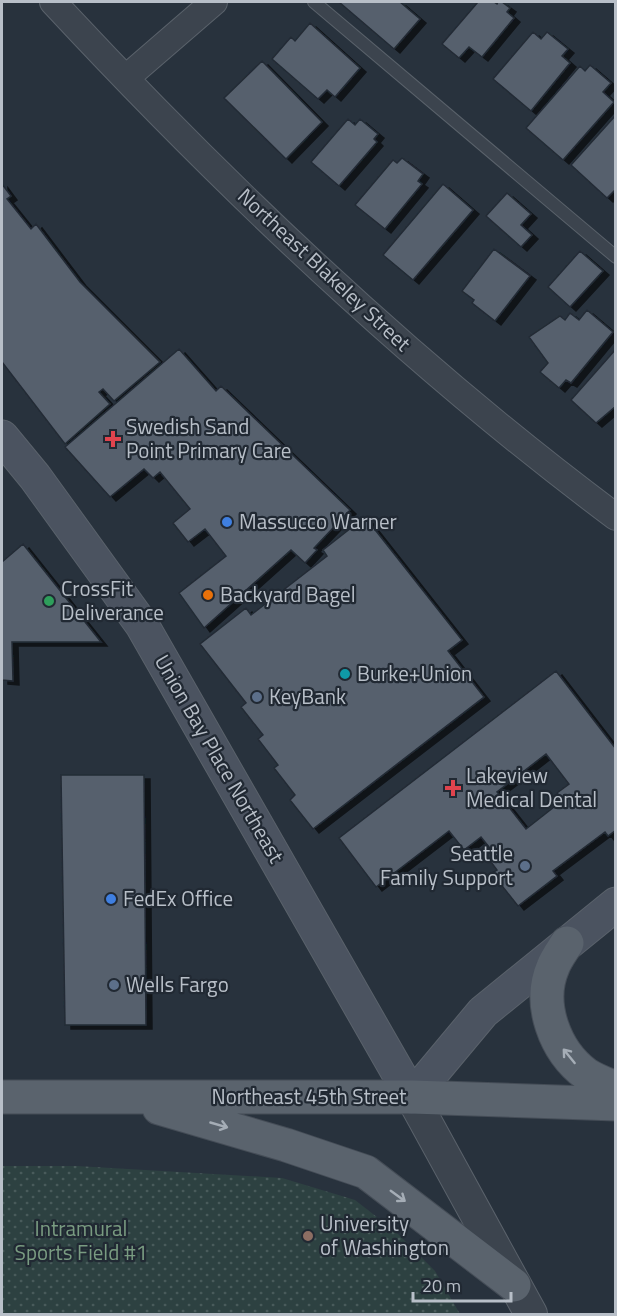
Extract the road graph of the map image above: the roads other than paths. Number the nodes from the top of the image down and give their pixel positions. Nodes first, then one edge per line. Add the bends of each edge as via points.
1 (53, 2) edge
2 (214, 2) edge
3 (314, 2) edge
4 (126, 78) junction
5 (615, 257) edge
6 (2, 437) edge
7 (615, 517) edge
8 (615, 904) edge
9 (567, 943) junction
10 (615, 1089) edge
11 (2, 1097) edge
12 (122, 1097) junction
13 (411, 1097) junction
14 (615, 1104) edge
15 (514, 1285) junction
16 (531, 1314) edge

1 - 4 street, Northeast Blakeley Street
2 - 4 street
3 - 5 lane
4 - 7 street, Northeast Blakeley Street via 290,240 418,357
6 - 13 main road, Union Bay Place Northeast via 42,486 141,625
8 - 9 main road
10 -> 9 main road via 587,1075 566,1054 549,1021 547,998 552,969
9 - 13 main road via 483,1012
11 - 12 main road, Northeast 45th Street
12 - 13 main road, Northeast 45th Street
12 -> 15 main road via 366,1172
13 - 14 main road, Northeast 45th Street
13 - 15 street
15 - 16 street

